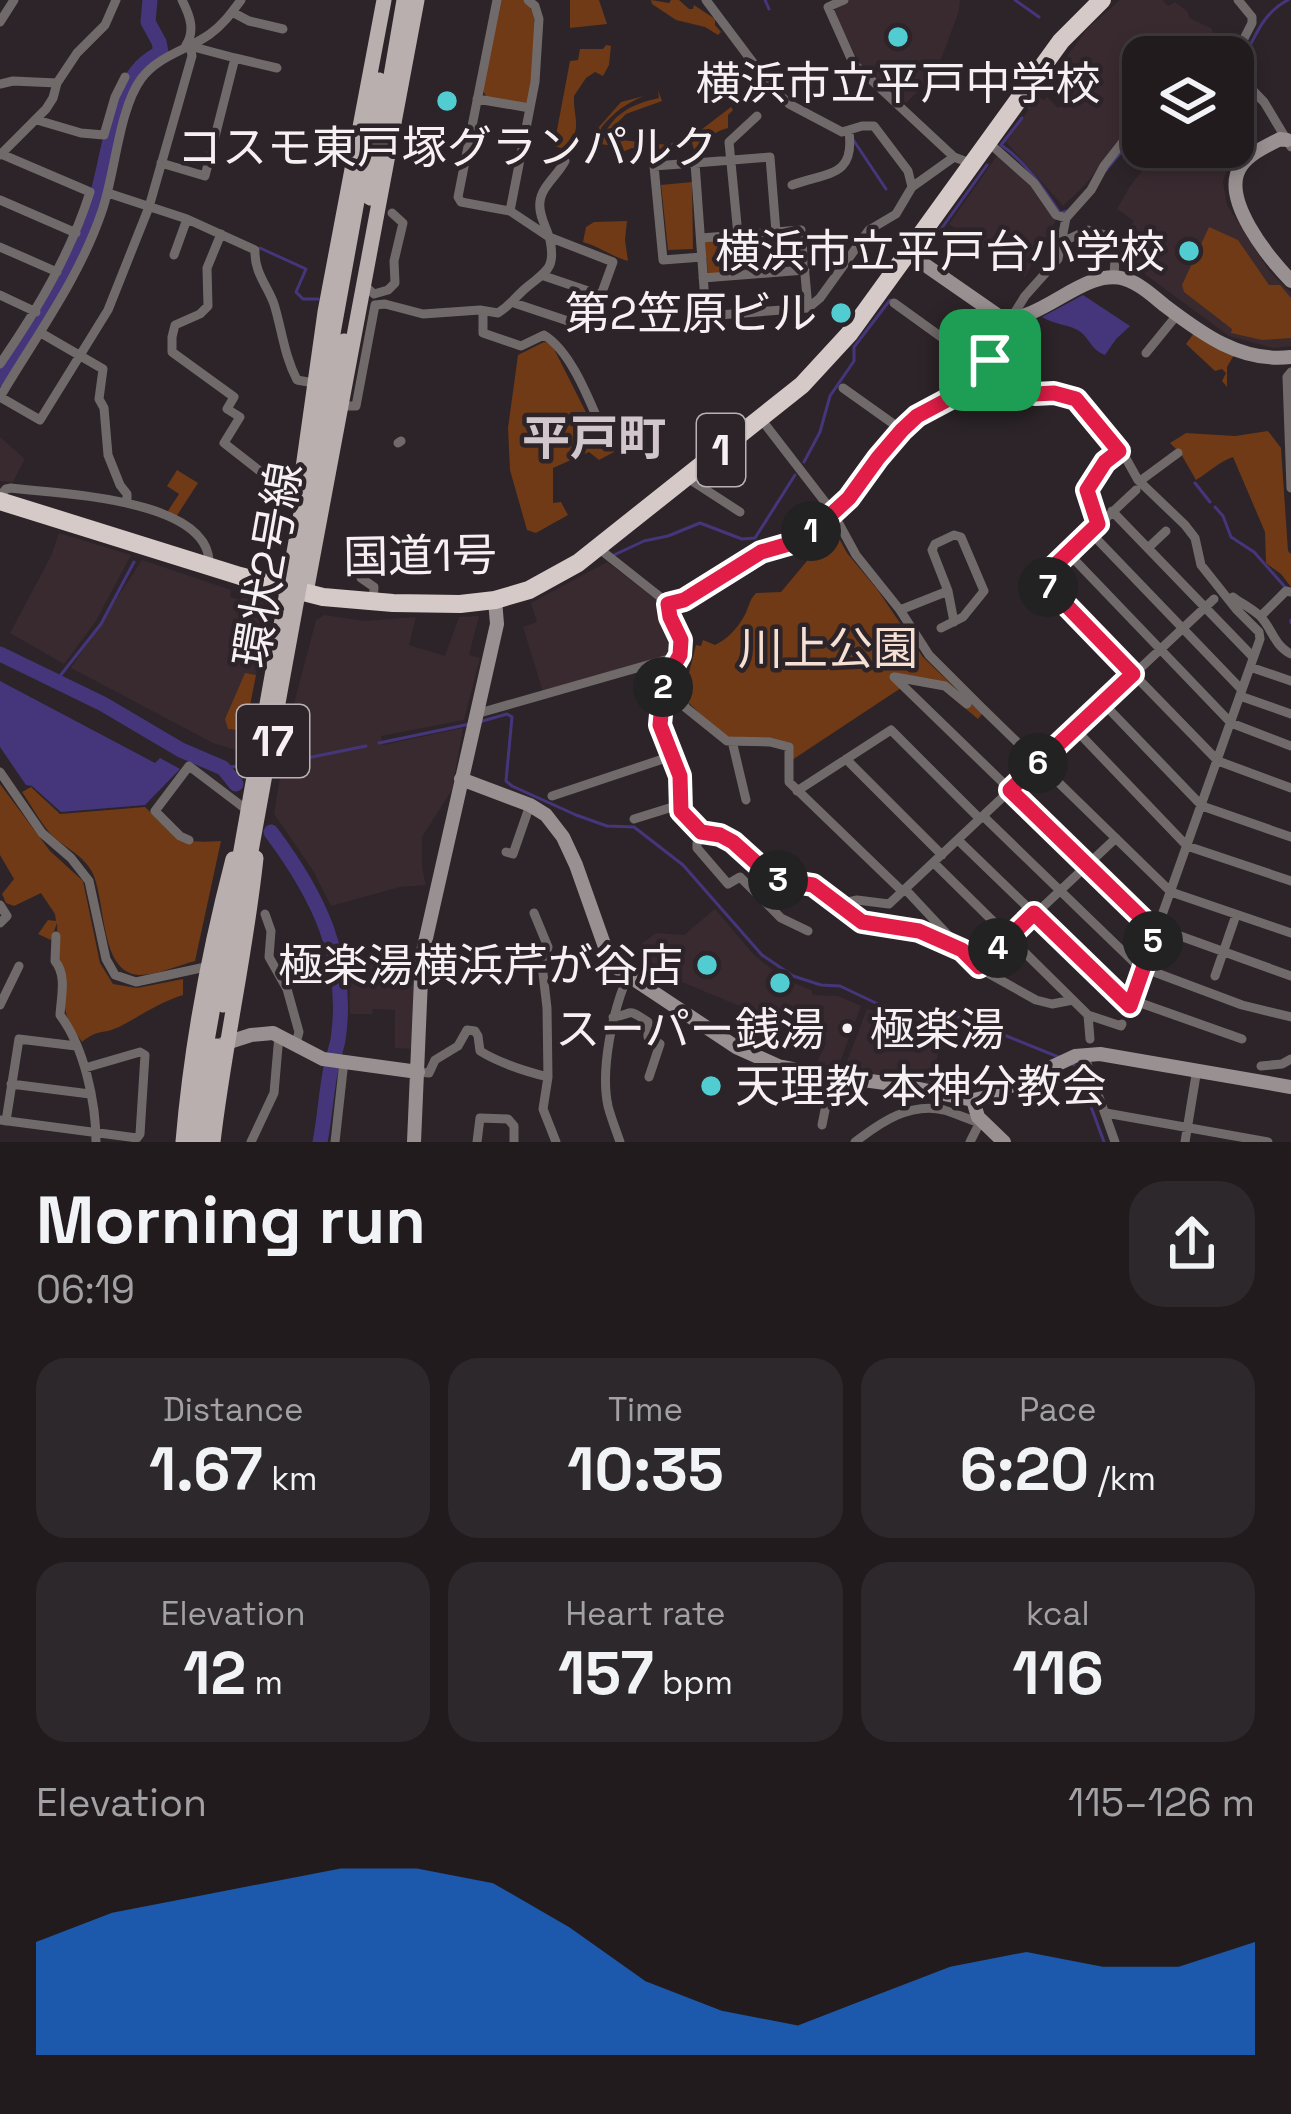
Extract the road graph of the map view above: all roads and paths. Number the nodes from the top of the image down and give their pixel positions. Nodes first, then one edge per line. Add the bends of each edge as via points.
1 (116, 0) edge
2 (182, 0) edge
3 (241, 0) edge
4 (417, 0) edge
5 (497, 0) edge
6 (528, 0) edge
7 (706, 0) edge
8 (844, 0) edge
9 (1102, 0) edge
10 (1238, 0) edge
11 (7, 5) edge
12 (395, 5) edge
13 (232, 12) junction
14 (0, 22) edge
15 (283, 29) dead end
16 (1245, 36) edge
17 (186, 45) junction
18 (235, 58) junction
19 (277, 68) dead end
20 (130, 81) junction
21 (57, 82) junction
22 (0, 84) edge
23 (368, 86) junction
24 (1254, 92) edge
25 (477, 99) junction
26 (387, 102) junction
27 (530, 108) junction
28 (757, 116) dead end
29 (38, 120) junction
30 (849, 132) junction
31 (988, 142) junction
32 (1290, 143) edge
33 (1122, 144) edge
34 (0, 154) edge
35 (730, 160) junction
36 (565, 161) dead end
37 (963, 161) junction
38 (161, 163) junction
39 (695, 163) junction
40 (792, 185) dead end
41 (912, 187) junction
42 (108, 193) junction
43 (0, 200) edge
44 (149, 207) junction
45 (510, 211) junction
46 (392, 213) dead end
47 (1066, 218) junction
48 (188, 219) junction
49 (909, 226) junction
50 (776, 232) junction
51 (76, 233) junction
52 (351, 233) junction
53 (221, 234) junction
54 (738, 235) junction
55 (550, 237) junction
56 (701, 238) junction
57 (1062, 242) junction
58 (0, 247) edge
59 (908, 253) junction
60 (174, 255) dead end
61 (702, 257) junction
62 (805, 270) junction
63 (57, 272) junction
64 (544, 276) junction
65 (1114, 277) junction
66 (703, 278) junction
67 (365, 280) junction
68 (1291, 281) edge
69 (0, 295) edge
70 (600, 295) junction
71 (514, 303) junction
72 (894, 303) dead end
73 (808, 308) junction
74 (36, 311) junction
75 (483, 311) junction
76 (1178, 315) junction
77 (554, 317) junction
78 (1010, 320) junction
79 (41, 334) junction
80 (546, 337) junction
81 (338, 340) junction
82 (5, 347) edge
83 (1146, 353) dead end
84 (80, 356) junction
85 (1291, 357) edge
86 (0, 364) edge
87 (988, 365) junction
88 (1291, 372) edge
89 (314, 383) junction
90 (843, 388) dead end
91 (0, 397) edge
92 (342, 406) junction
93 (761, 419) junction
94 (902, 430) junction
95 (608, 443) dead end
96 (1290, 447) edge
97 (1119, 451) junction
98 (1178, 453) dead end
99 (686, 477) junction
100 (1138, 485) junction
101 (1291, 488) edge
102 (301, 494) junction
103 (0, 499) edge
104 (127, 502) junction
105 (1112, 511) junction
106 (740, 512) dead end
107 (828, 519) junction
108 (1094, 528) junction
109 (1166, 531) dead end
110 (597, 548) junction
111 (1148, 548) junction
112 (1068, 553) junction
113 (209, 567) junction
114 (360, 571) dead end
115 (283, 589) junction
116 (1224, 590) junction
117 (948, 591) junction
118 (1291, 592) edge
119 (305, 593) junction
120 (495, 600) junction
121 (373, 602) junction
122 (1210, 603) junction
123 (668, 604) junction
124 (899, 610) junction
125 (1261, 616) junction
126 (954, 622) junction
127 (941, 628) dead end
128 (1183, 629) junction
129 (1161, 650) junction
130 (1291, 654) edge
131 (680, 655) junction
132 (1252, 662) junction
133 (1133, 674) junction
134 (1291, 681) edge
135 (1241, 693) junction
136 (1103, 703) junction
137 (967, 704) dead end
138 (1291, 714) edge
139 (475, 720) junction
140 (1231, 723) junction
141 (1075, 729) junction
142 (732, 741) junction
143 (1291, 746) edge
144 (672, 756) junction
145 (846, 759) junction
146 (1218, 761) junction
147 (1039, 763) junction
148 (0, 772) edge
149 (461, 779) junction
150 (1291, 788) edge
151 (1010, 790) junction
152 (797, 791) junction
153 (552, 796) dead end
154 (746, 800) dead end
155 (530, 805) junction
156 (679, 805) junction
157 (1202, 806) junction
158 (243, 807) junction
159 (981, 818) junction
160 (634, 819) dead end
161 (706, 835) junction
162 (1291, 837) edge
163 (1116, 838) junction
164 (189, 840) dead end
165 (958, 840) junction
166 (1187, 846) junction
167 (506, 852) dead end
168 (938, 859) junction
169 (1085, 865) junction
170 (1291, 881) edge
171 (1058, 889) junction
172 (904, 891) junction
173 (1171, 892) junction
174 (839, 904) junction
175 (0, 905) edge
176 (534, 913) dead end
177 (1034, 913) junction
178 (266, 914) dead end
179 (1236, 915) junction
180 (0, 923) edge
181 (1157, 930) junction
182 (808, 931) dead end
183 (1291, 934) edge
184 (56, 936) dead end
185 (1009, 937) junction
186 (962, 950) junction
187 (1223, 952) junction
188 (19, 966) dead end
189 (210, 966) junction
190 (979, 967) junction
191 (1144, 969) junction
192 (628, 976) junction
193 (1215, 976) dead end
194 (1291, 976) edge
195 (1073, 1000) junction
196 (0, 1005) edge
197 (1130, 1005) junction
198 (1088, 1015) junction
199 (1291, 1017) edge
200 (614, 1018) junction
201 (1123, 1024) dead end
202 (279, 1035) junction
203 (1090, 1039) dead end
204 (1242, 1039) dead end
205 (226, 1042) junction
206 (296, 1043) junction
207 (76, 1046) junction
208 (1080, 1056) junction
209 (1291, 1059) edge
210 (337, 1060) junction
211 (1262, 1066) dead end
212 (86, 1068) junction
213 (1197, 1069) junction
214 (418, 1072) junction
215 (832, 1076) junction
216 (649, 1077) dead end
217 (548, 1078) junction
218 (11, 1084) junction
219 (1291, 1087) edge
220 (90, 1094) junction
221 (973, 1100) junction
222 (1106, 1113) junction
223 (3, 1121) edge
224 (981, 1124) junction
225 (822, 1125) dead end
226 (1186, 1127) junction
227 (96, 1137) edge
228 (186, 1142) edge
229 (203, 1142) edge
230 (214, 1142) edge
231 (251, 1142) edge
232 (335, 1142) edge
233 (414, 1142) edge
234 (477, 1142) edge
235 (514, 1142) edge
236 (556, 1142) edge
237 (620, 1142) edge
238 (855, 1142) edge
239 (970, 1142) edge
240 (1004, 1142) edge
241 (1115, 1142) edge
242 (1185, 1142) edge
243 (1268, 1142) edge

1 - 21 street
2 - 17 street via 191,29
3 - 13 street
4 - 67 main road
5 - 25 street
6 - 27 street via 538,19
7 - 30 street via 789,104
8 - 37 street via 828,7 853,63
9 - 31 highway, 国道1号 / 1 via 1061,41
10 - 16 street via 1252,17
11 - 14 street
12 - 23 main road
12 - 26 main road, 環状2号線 / 17
12 - 52 main road, 環状2号線 / 17
13 - 15 street
13 - 17 street
17 - 18 street
17 - 20 street
17 - 38 street via 192,56
18 - 19 street
18 - 38 street via 205,176
20 - 29 street via 115,98 104,135
20 - 42 street
21 - 22 street
21 - 29 street
23 - 52 main road
23 - 89 main road
24 - 32 street
25 - 27 street
25 - 45 street via 458,197
26 - 67 main road
26 - 81 main road, 環状2号線 / 17
27 - 45 street
28 - 35 street via 729,142
29 - 34 street
30 - 40 street via 848,162
30 - 41 street via 874,126
31 - 37 highway, 国道1号 / 1
31 - 47 street
32 - 68 street via 1280,139 1244,160 1234,188
33 - 47 street
34 - 51 street via 90,192
35 - 39 street
35 - 50 street via 770,158
35 - 54 street
36 - 55 street via 540,197
37 - 41 street
37 - 49 highway, 国道1号 / 1
38 - 44 street
39 - 56 street
39 - 61 street via 654,166 663,260
41 - 49 street
42 - 44 street
42 - 79 street
43 - 51 street
44 - 48 street
44 - 84 street via 108,310
45 - 55 street
46 - 67 street via 404,223 394,283 374,294
47 - 57 street
48 - 53 street
48 - 60 street
49 - 59 highway, 国道1号 / 1
49 - 73 street via 869,230
50 - 54 street
50 - 62 street via 801,230
51 - 63 street
52 - 81 main road, 環状2号線 / 17
53 - 89 street via 255,250 286,358 297,380
53 - 102 street via 208,262 208,306 175,325 172,352 235,397 227,410 240,417 224,443 284,490
54 - 56 street
55 - 64 street
55 - 70 street via 613,262
56 - 61 street
57 - 65 street via 1088,230 1116,238
57 - 78 street via 1054,266
58 - 63 street
59 - 78 street
59 - 93 highway, 国道1号 / 1 via 828,359
61 - 66 street
62 - 66 street
62 - 73 street
63 - 74 street
64 - 70 street
64 - 71 street
65 - 76 street
65 - 78 street
66 - 73 street via 706,316
67 - 92 main road
69 - 74 street
70 - 77 street via 589,328
71 - 75 street
71 - 77 street
72 - 87 street
74 - 82 street
75 - 80 street via 483,333 521,346
75 - 92 street via 423,314 375,305 356,406
76 - 83 street
76 - 85 street via 1224,346
77 - 80 street
78 - 87 street
79 - 84 street
79 - 91 street
80 - 95 street via 574,371
81 - 228 main road, 環状2号線 / 17, bridge
81 - 229 main road, 環状2号線 / 17, bridge
82 - 86 street
84 - 91 street via 40,420
84 - 104 street via 103,369 98,390 108,455
87 - 94 street
87 - 97 street via 1035,394 1076,399
88 - 96 street
89 - 102 main road
90 - 94 street
92 - 119 main road
93 - 99 highway, 国道1号 / 1
93 - 107 street
94 - 107 street
96 - 101 street
97 - 100 street
97 - 108 street via 1087,490
98 - 100 street
99 - 106 street
99 - 110 highway, 国道1号 / 1
100 - 105 street
100 - 116 street via 1185,525 1202,565
102 - 115 main road
103 - 104 street via 11,488
103 - 113 highway, 国道1号 / 1
104 - 113 street via 154,508 203,538
105 - 108 street
105 - 111 street
107 - 123 street
107 - 124 street
108 - 112 street
108 - 128 street
109 - 111 street
110 - 120 highway, 国道1号 / 1 via 553,579
110 - 123 street
111 - 122 street
112 - 129 street
112 - 133 street via 1041,579
113 - 115 highway, 国道1号 / 1
114 - 121 street via 374,587
115 - 119 highway, 国道1号 / 1
115 - 158 main road
116 - 125 street
116 - 132 street via 1259,632
117 - 124 street
117 - 126 street
117 - 126 street via 932,550 954,535 984,591
118 - 125 street
119 - 121 highway, 国道1号 / 1
119 - 205 main road
120 - 121 highway, 国道1号 / 1
120 - 139 street
122 - 128 street
122 - 132 street
123 - 131 street
124 - 147 street via 981,712
125 - 130 street
126 - 127 street
128 - 129 street
128 - 135 street
129 - 133 street
129 - 140 street
131 - 139 street
131 - 142 street via 681,701
131 - 144 street via 661,692 660,725
132 - 134 street
132 - 135 street
133 - 136 street
133 - 146 street
135 - 138 street
135 - 140 street
136 - 141 street
136 - 157 street
137 - 151 street via 944,686 894,677
139 - 149 street
140 - 143 street
140 - 146 street
141 - 147 street
141 - 166 street
142 - 152 street via 789,747
142 - 154 street
144 - 153 street
144 - 156 street
145 - 152 street
145 - 159 street via 890,730
145 - 168 street
146 - 150 street
146 - 157 street
147 - 151 street
147 - 163 street
148 - 189 street via 41,833 89,881 115,975 136,982
149 - 155 street
149 - 214 street via 422,956
151 - 159 street
151 - 169 street
152 - 172 street
155 - 167 street via 513,854
155 - 192 street via 563,837 606,956
156 - 160 street
156 - 161 street
157 - 162 street
157 - 166 street
158 - 164 street via 189,766 155,811
158 - 189 main road
159 - 165 street
159 - 171 street
161 - 174 street via 733,842 774,879 813,885
161 - 182 street via 697,848 728,884 740,877 781,918
163 - 169 street
163 - 173 street
165 - 168 street
165 - 177 street
166 - 170 street
166 - 173 street
168 - 172 street
168 - 185 street
169 - 171 street
169 - 181 street
171 - 177 street
171 - 191 street
172 - 174 street via 889,904
172 - 186 street
173 - 179 street
173 - 181 street
174 - 186 street via 862,922 919,931
175 - 180 street via 7,916
176 - 217 street via 548,947
177 - 185 street
177 - 197 street
178 - 206 street via 269,957 287,989
179 - 183 street
179 - 187 street
181 - 187 street
181 - 191 street
184 - 207 street via 60,1015
185 - 190 street
185 - 195 street
186 - 190 street
187 - 193 street
187 - 194 street
188 - 196 street
189 - 228 main road
190 - 195 street via 1036,1000
191 - 197 street
191 - 199 street
192 - 200 street
192 - 215 street via 755,1057
195 - 198 street
197 - 204 street
198 - 201 street
198 - 203 street
200 - 216 street via 626,1011 648,1022 648,1036 660,1044
200 - 237 street via 606,1091
202 - 205 street
202 - 206 street
202 - 231 street via 274,1093
205 - 228 street via 207,1055 199,1122
205 - 230 main road
206 - 210 street
207 - 212 street
207 - 218 street via 19,1039
208 - 213 street
208 - 221 street
208 - 222 street
209 - 211 street
210 - 214 street
210 - 232 street
212 - 220 street
212 - 227 street via 145,1055 140,1134
213 - 219 street
213 - 226 street
214 - 217 street via 429,1073 467,1030 486,1055
214 - 233 street
215 - 221 street
215 - 225 street
217 - 236 street via 543,1109
218 - 220 street
218 - 223 street
220 - 227 street
221 - 224 street
222 - 226 street
222 - 241 street
223 - 227 street
224 - 238 street via 923,1108 885,1119
224 - 239 street
224 - 240 street
226 - 242 street
226 - 243 street
234 - 235 street via 480,1118 508,1119

